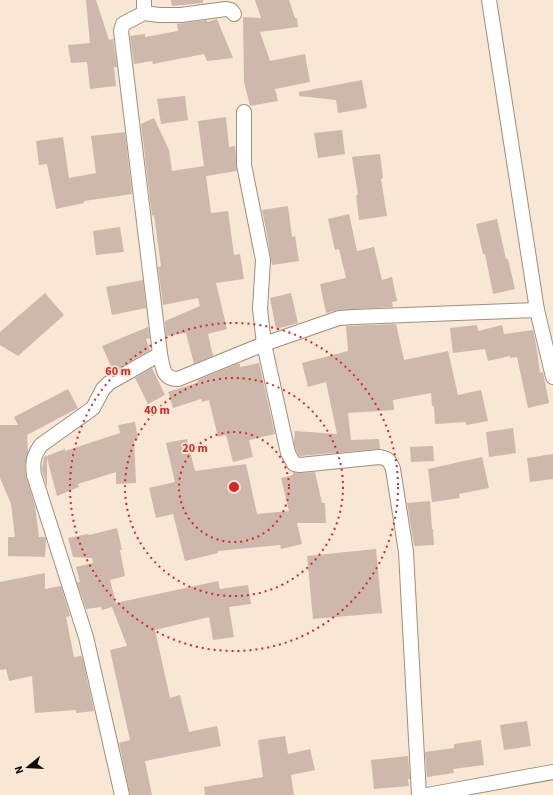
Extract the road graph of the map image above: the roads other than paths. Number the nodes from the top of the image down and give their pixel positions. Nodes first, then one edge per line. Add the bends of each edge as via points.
1 (489, 0) edge
2 (144, 7) edge
3 (234, 14) dead end
4 (244, 112) dead end
5 (537, 310) junction
6 (264, 344) junction
7 (160, 354) junction
8 (553, 377) edge
9 (553, 772) edge
10 (122, 795) edge
11 (420, 795) edge
12 (426, 795) edge

1 - 5 street
2 - 3 street via 159,15 226,9
2 - 7 street via 123,24 121,30
4 - 6 street via 244,165 262,260 259,302
5 - 6 street via 347,317
5 - 8 street
6 - 7 street via 178,379 167,377
6 - 11 street via 288,453 294,464 300,466 379,457 386,458 393,469 406,552
7 - 10 street via 109,383 93,408 41,445 32,462 86,637
9 - 12 street

